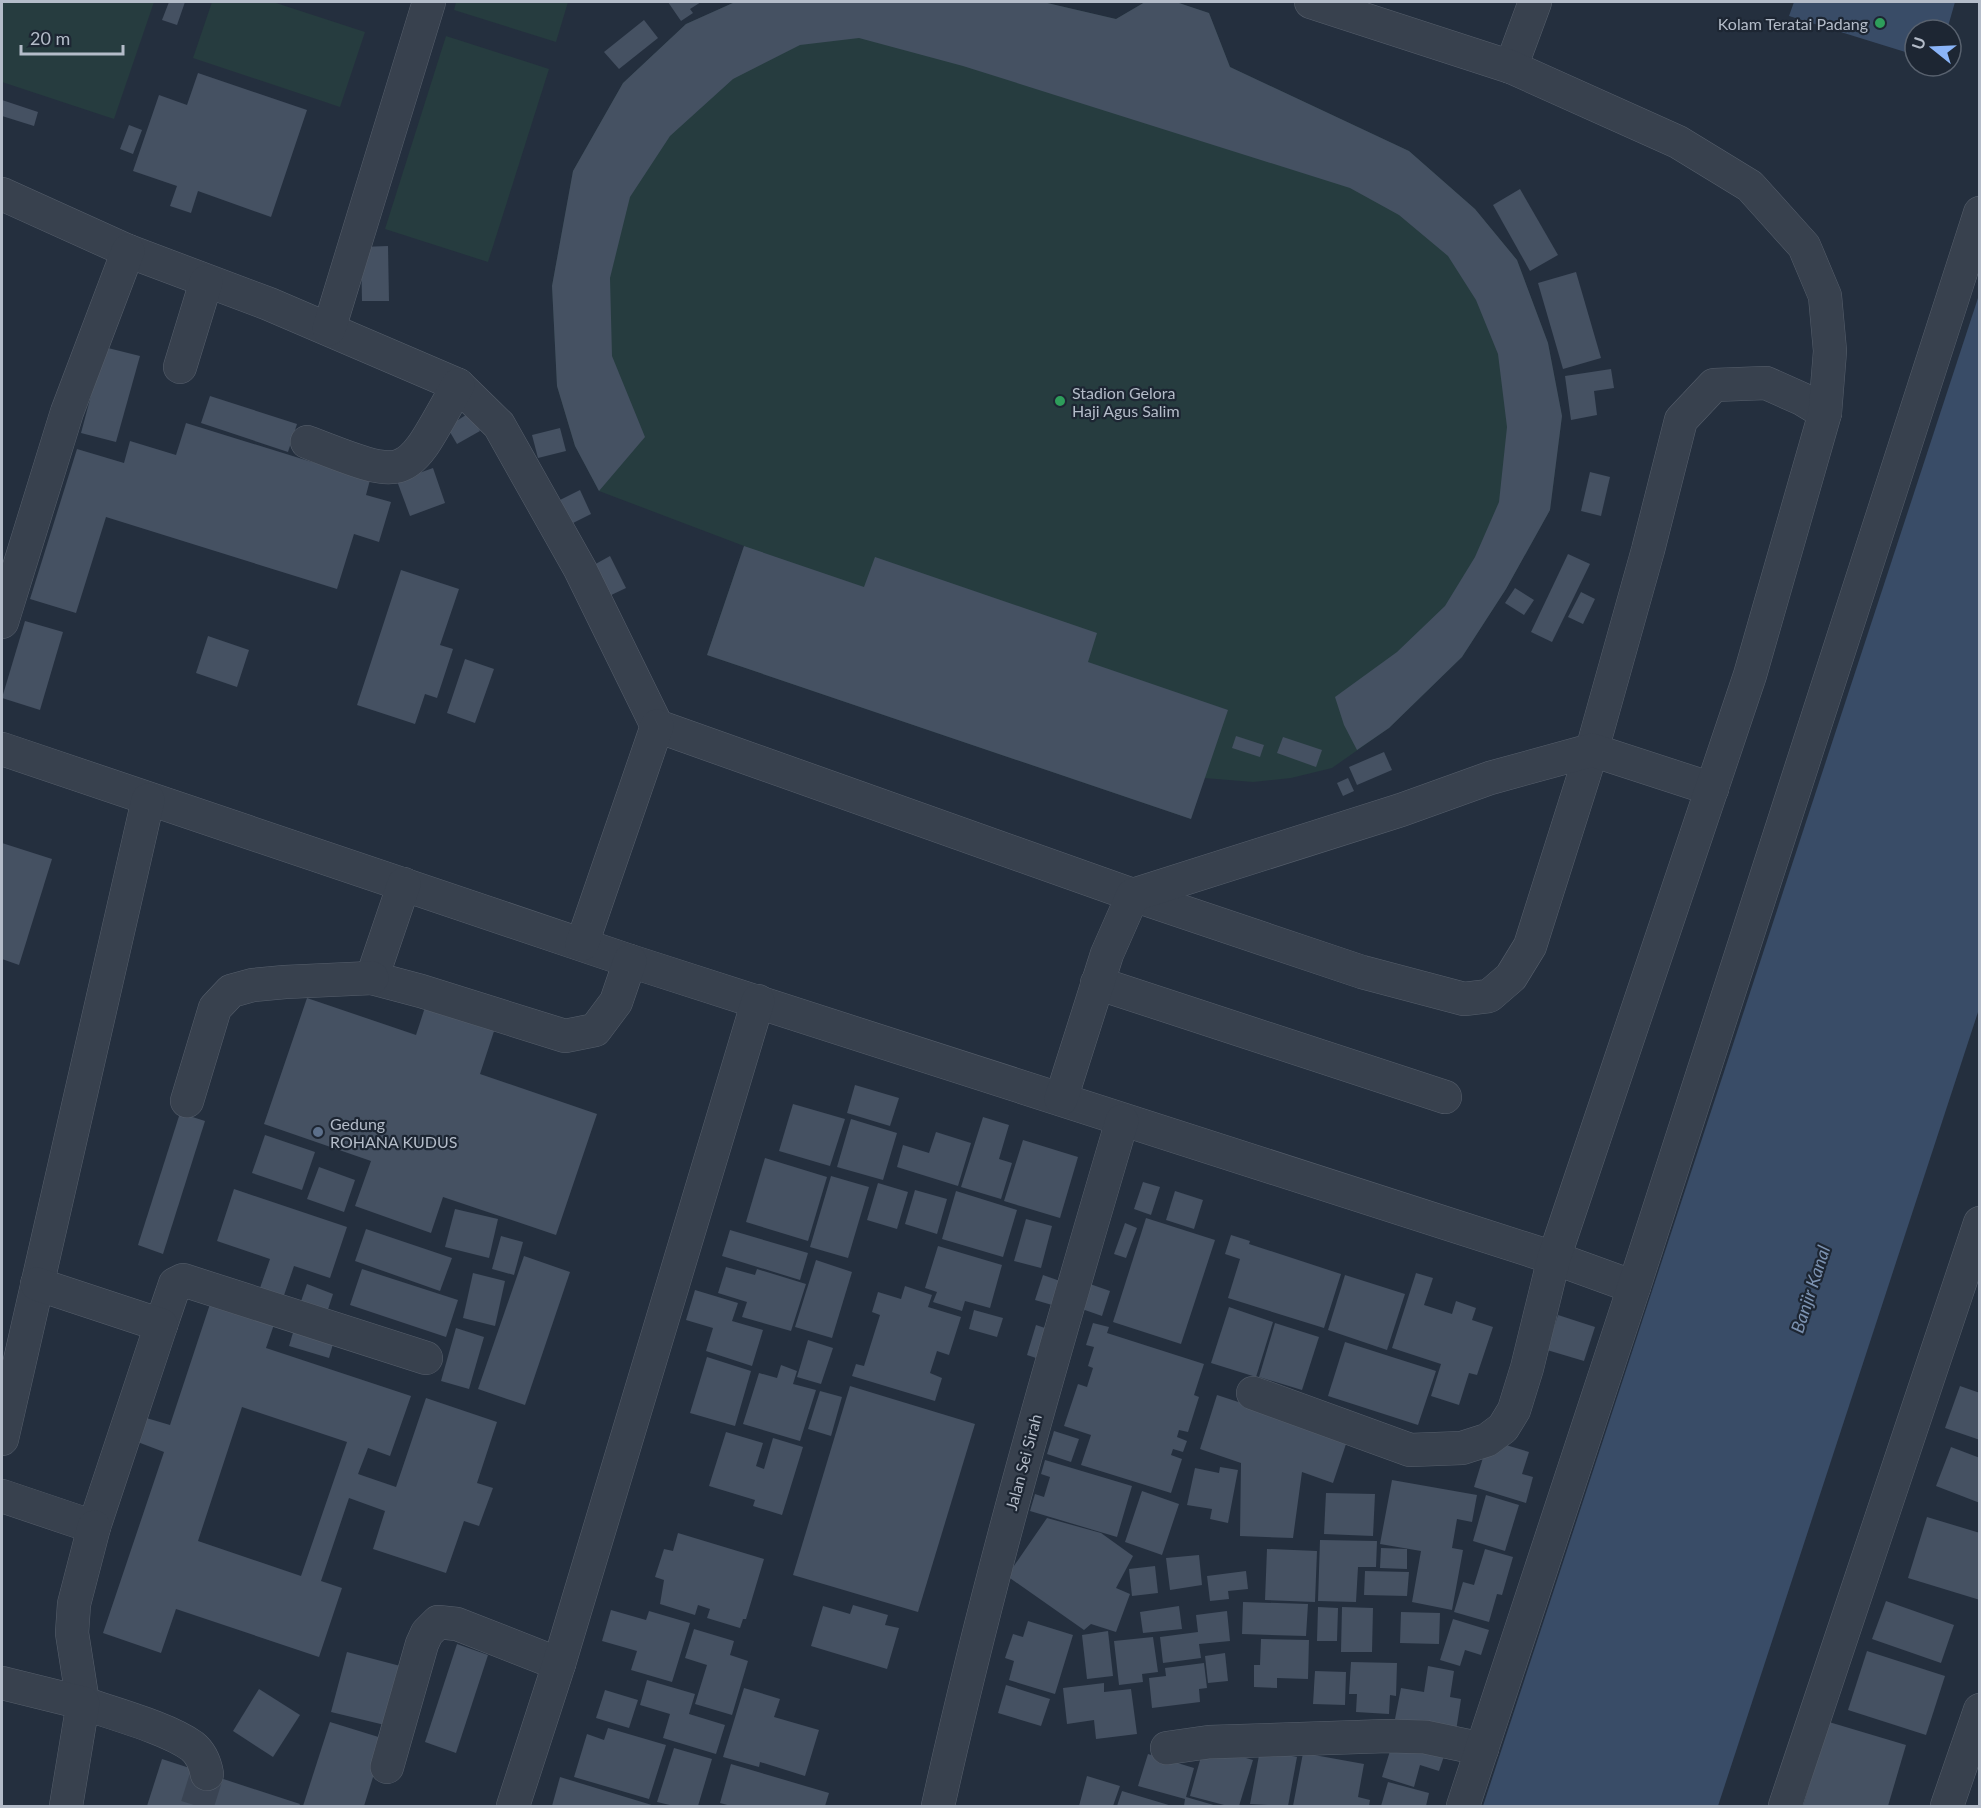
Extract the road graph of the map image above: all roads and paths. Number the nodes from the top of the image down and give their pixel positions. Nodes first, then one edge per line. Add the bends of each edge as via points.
1 (429, 2) edge
2 (1311, 2) edge
3 (1535, 2) edge
4 (1511, 67) junction
5 (2, 194) edge
6 (1980, 213) edge
7 (128, 251) junction
8 (206, 282) junction
9 (329, 329) junction
10 (180, 367) dead end
11 (458, 385) junction
12 (1825, 413) junction
13 (307, 442) dead end
14 (2, 622) edge
15 (657, 726) junction
16 (2, 749) edge
17 (1592, 750) junction
18 (1712, 789) junction
19 (148, 800) junction
20 (404, 884) junction
21 (1133, 895) junction
22 (582, 944) junction
23 (630, 961) junction
24 (372, 978) junction
25 (1097, 983) junction
26 (758, 1001) junction
27 (1445, 1097) dead end
28 (1060, 1099) junction
29 (187, 1101) dead end
30 (1122, 1120) junction
31 (1980, 1223) edge
32 (1554, 1258) junction
33 (37, 1284) junction
34 (1634, 1287) junction
35 (161, 1325) junction
36 (426, 1358) dead end
37 (1253, 1393) dead end
38 (2, 1439) edge
39 (2, 1496) edge
40 (94, 1527) junction
41 (560, 1664) junction
42 (2, 1683) edge
43 (83, 1703) junction
44 (1980, 1710) edge
45 (1167, 1748) dead end
46 (1482, 1749) junction
47 (387, 1767) dead end
48 (207, 1774) tunnel mouth
49 (66, 1806) edge
50 (513, 1806) edge
51 (938, 1806) edge
52 (1463, 1806) edge
53 (1785, 1806) edge
54 (1947, 1806) edge

1 - 9 street
2 - 4 street
3 - 4 street
4 - 12 street via 1678,142 1750,186 1804,246 1825,296 1830,351
5 - 7 street
6 - 34 street
7 - 8 street
7 - 14 street via 67,412
8 - 9 street
8 - 10 street
9 - 11 street
11 - 13 street via 423,448 406,466 390,470 372,467
11 - 15 street via 499,425 580,568
12 - 17 street via 1766,383 1714,385 1681,420
12 - 18 street via 1750,675
15 - 21 street
15 - 22 street
16 - 19 street
17 - 18 street
17 - 21 street via 1490,778
17 - 21 street via 1530,946 1511,977 1489,996 1464,999 1362,972
18 - 32 street
19 - 20 street
19 - 33 street
20 - 22 street
20 - 24 street
21 - 25 street
22 - 23 street
23 - 24 street via 616,1002 595,1030 565,1036
23 - 26 street
24 - 29 street via 253,985 231,991 215,1008
25 - 27 street
25 - 28 street
26 - 28 street
26 - 41 street
28 - 30 street
30 - 32 street
30 - 51 street, Jalan Sei Sirah via 1035,1415
31 - 53 street
32 - 34 street
32 - 37 street via 1514,1410 1503,1428 1486,1440 1412,1463
33 - 35 street
33 - 38 street
34 - 46 street
35 - 36 street via 175,1284 183,1280
35 - 40 street
39 - 40 street
40 - 43 street via 74,1604 72,1633
41 - 47 street via 457,1624 438,1622 422,1644
41 - 50 street
42 - 43 street
43 - 48 street via 193,1747 205,1762
43 - 49 street
44 - 54 street
45 - 46 street via 1209,1742 1388,1736 1425,1737
46 - 52 street

